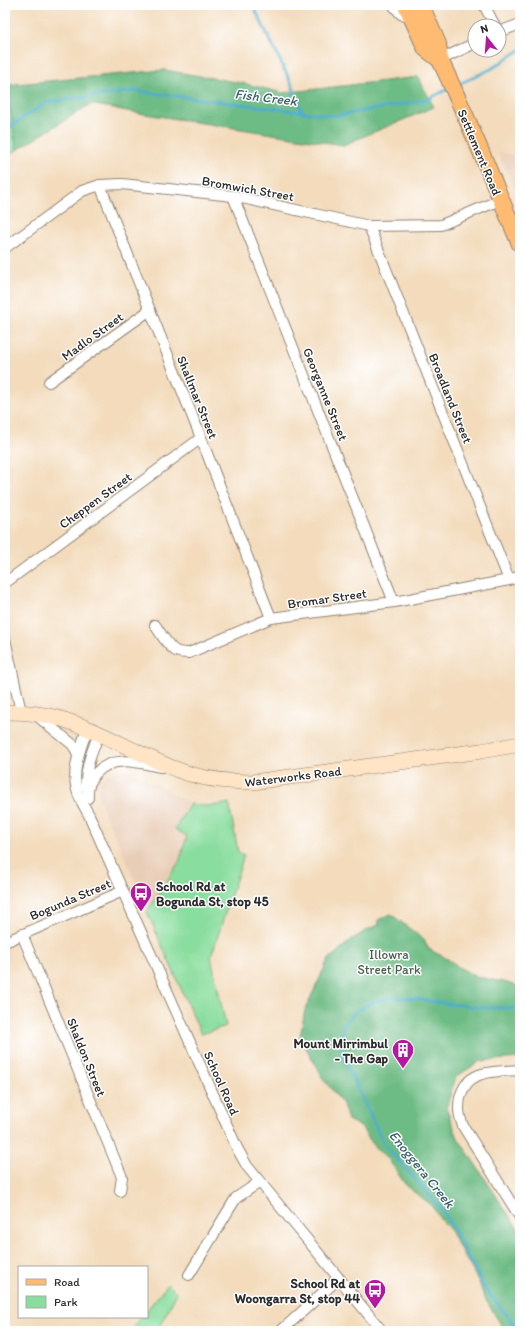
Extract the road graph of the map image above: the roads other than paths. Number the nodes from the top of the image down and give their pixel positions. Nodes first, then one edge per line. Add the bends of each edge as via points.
1 (393, 5) edge
2 (421, 5) edge
3 (484, 5) edge
4 (410, 10) edge
5 (491, 18) edge
6 (520, 24) edge
7 (507, 29) edge
8 (467, 47) edge
9 (440, 60) junction
10 (100, 185) junction
11 (233, 196) junction
12 (500, 200) junction
13 (369, 226) junction
14 (520, 244) edge
15 (5, 248) edge
16 (150, 310) junction
17 (49, 382) dead end
18 (201, 438) junction
19 (520, 576) edge
20 (509, 580) junction
21 (5, 583) edge
22 (394, 602) junction
23 (272, 618) junction
24 (155, 625) dead end
25 (5, 639) edge
26 (5, 712) edge
27 (27, 713) junction
28 (93, 731) junction
29 (520, 744) edge
30 (78, 756) junction
31 (178, 770) junction
32 (88, 798) junction
33 (90, 815) junction
34 (123, 891) junction
35 (22, 934) junction
36 (5, 942) edge
37 (520, 1070) edge
38 (260, 1182) junction
39 (120, 1192) dead end
40 (520, 1217) edge
41 (189, 1275) dead end
42 (339, 1278) junction
43 (281, 1331) edge
44 (382, 1331) edge

1 - 4 street via 401,14
2 - 9 main road, Settlement Road via 438,44
3 - 5 street
4 - 9 main road, Settlement Road via 426,49
6 - 7 street
8 - 9 street
9 - 12 main road, Settlement Road via 487,163
10 - 11 street, Bromwich Street via 122,184
10 - 15 street, Bromwich Street via 82,192
10 - 16 street, Shallmar Street
11 - 13 street, Bromwich Street
11 - 22 street, Georganne Street
12 - 13 street, Bromwich Street via 441,225
12 - 14 main road, Settlement Road
13 - 20 street, Broadland Street
16 - 17 street, Madlo Street
16 - 18 street, Shallmar Street
18 - 21 street, Cheppen Street
18 - 23 street, Shallmar Street
19 - 20 street, Bromar Street
20 - 22 street, Bromar Street
22 - 23 street, Bromar Street
23 - 24 street, Bromar Street via 189,653 173,649
25 - 27 street
26 - 27 main road, Waterworks Road
27 - 28 main road, Waterworks Road via 55,717
27 - 30 street via 72,744
28 - 30 street, School Road
28 - 31 main road, Waterworks Road
28 - 32 street, School Road via 87,769
29 - 31 main road, Waterworks Road via 253,782 218,780
30 - 33 street, School Road via 75,776 77,789
31 - 32 street via 126,761 111,763 101,768 92,779 88,788
32 - 33 street, School Road
33 - 34 street, School Road
34 - 35 street, Bogunda Street
34 - 38 street, School Road via 237,1148
35 - 36 street, Bogunda Street
35 - 39 street, Shaldon Street via 122,1177
37 - 40 street via 492,1072 471,1078 462,1092 458,1108 463,1126
38 - 41 street via 236,1198
38 - 42 street, School Road
42 - 43 street
42 - 44 street, School Road

